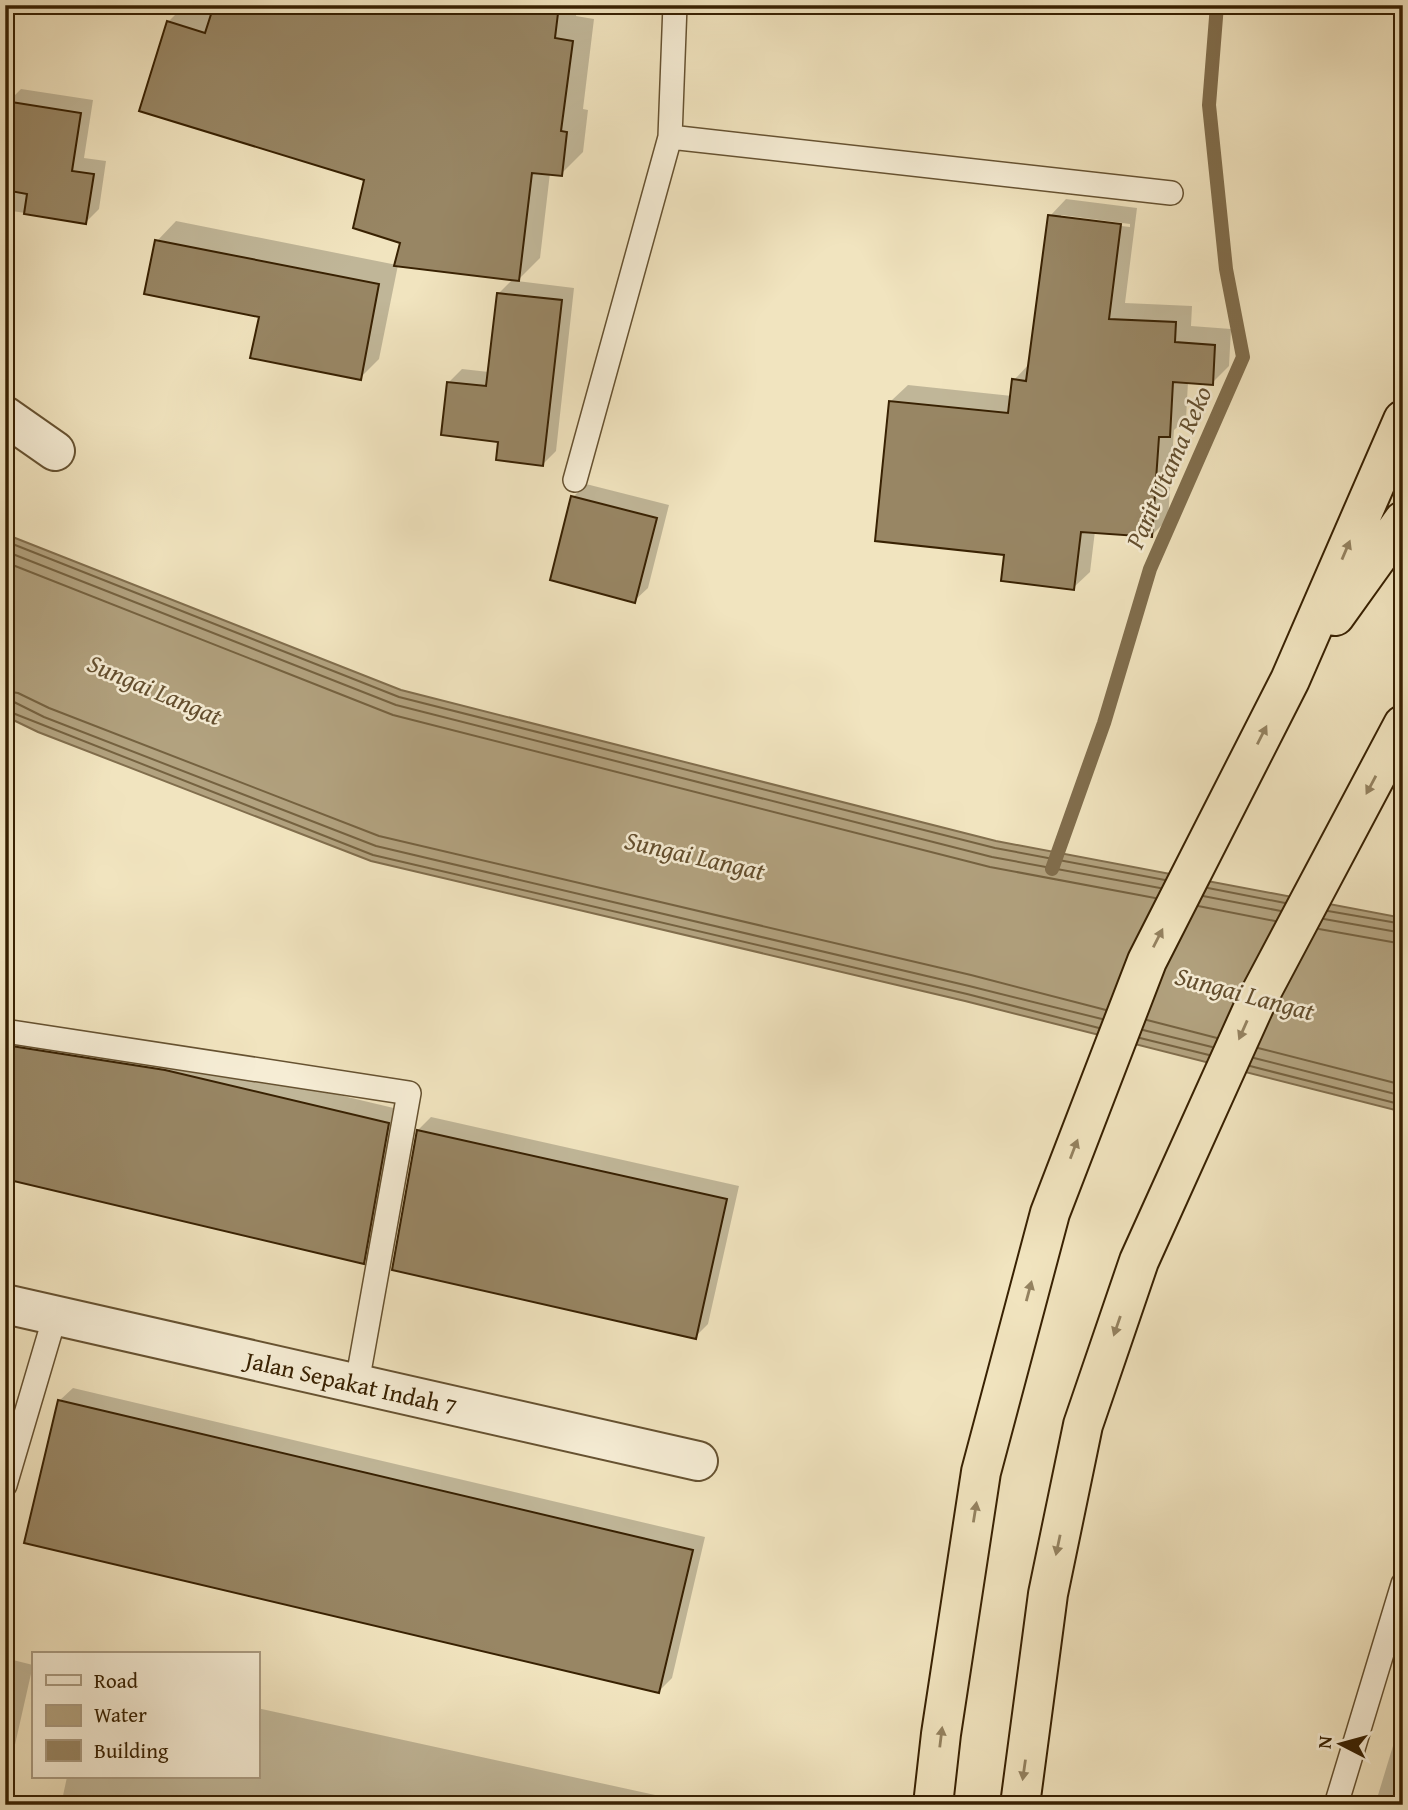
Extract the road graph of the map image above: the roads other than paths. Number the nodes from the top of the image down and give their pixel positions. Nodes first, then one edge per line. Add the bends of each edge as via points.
1 (675, 5) edge
2 (670, 137) junction
3 (1171, 193) dead end
4 (5, 416) edge
5 (1403, 420) edge
6 (55, 451) dead end
7 (575, 480) dead end
8 (1403, 521) edge
9 (1290, 680) junction
10 (1403, 725) edge
11 (5, 1031) edge
12 (5, 1304) edge
13 (55, 1315) junction
14 (356, 1383) junction
15 (698, 1461) dead end
16 (5, 1485) edge
17 (1403, 1584) edge
18 (933, 1805) edge
19 (1020, 1805) edge
20 (1336, 1805) edge

1 - 2 lane
2 - 3 lane
2 - 7 lane
4 - 6 street
9 -> 5 highway
8 - 9 highway
18 -> 9 highway via 981,1472 1050,1213 1147,961
10 -> 19 highway via 1256,1002 1139,1261 1083,1425 1048,1594
11 - 14 lane via 409,1093
12 - 13 street, Jalan Sepakat Indah 7
13 - 14 street, Jalan Sepakat Indah 7
13 - 16 lane
14 - 15 street, Jalan Sepakat Indah 7
17 - 20 lane

